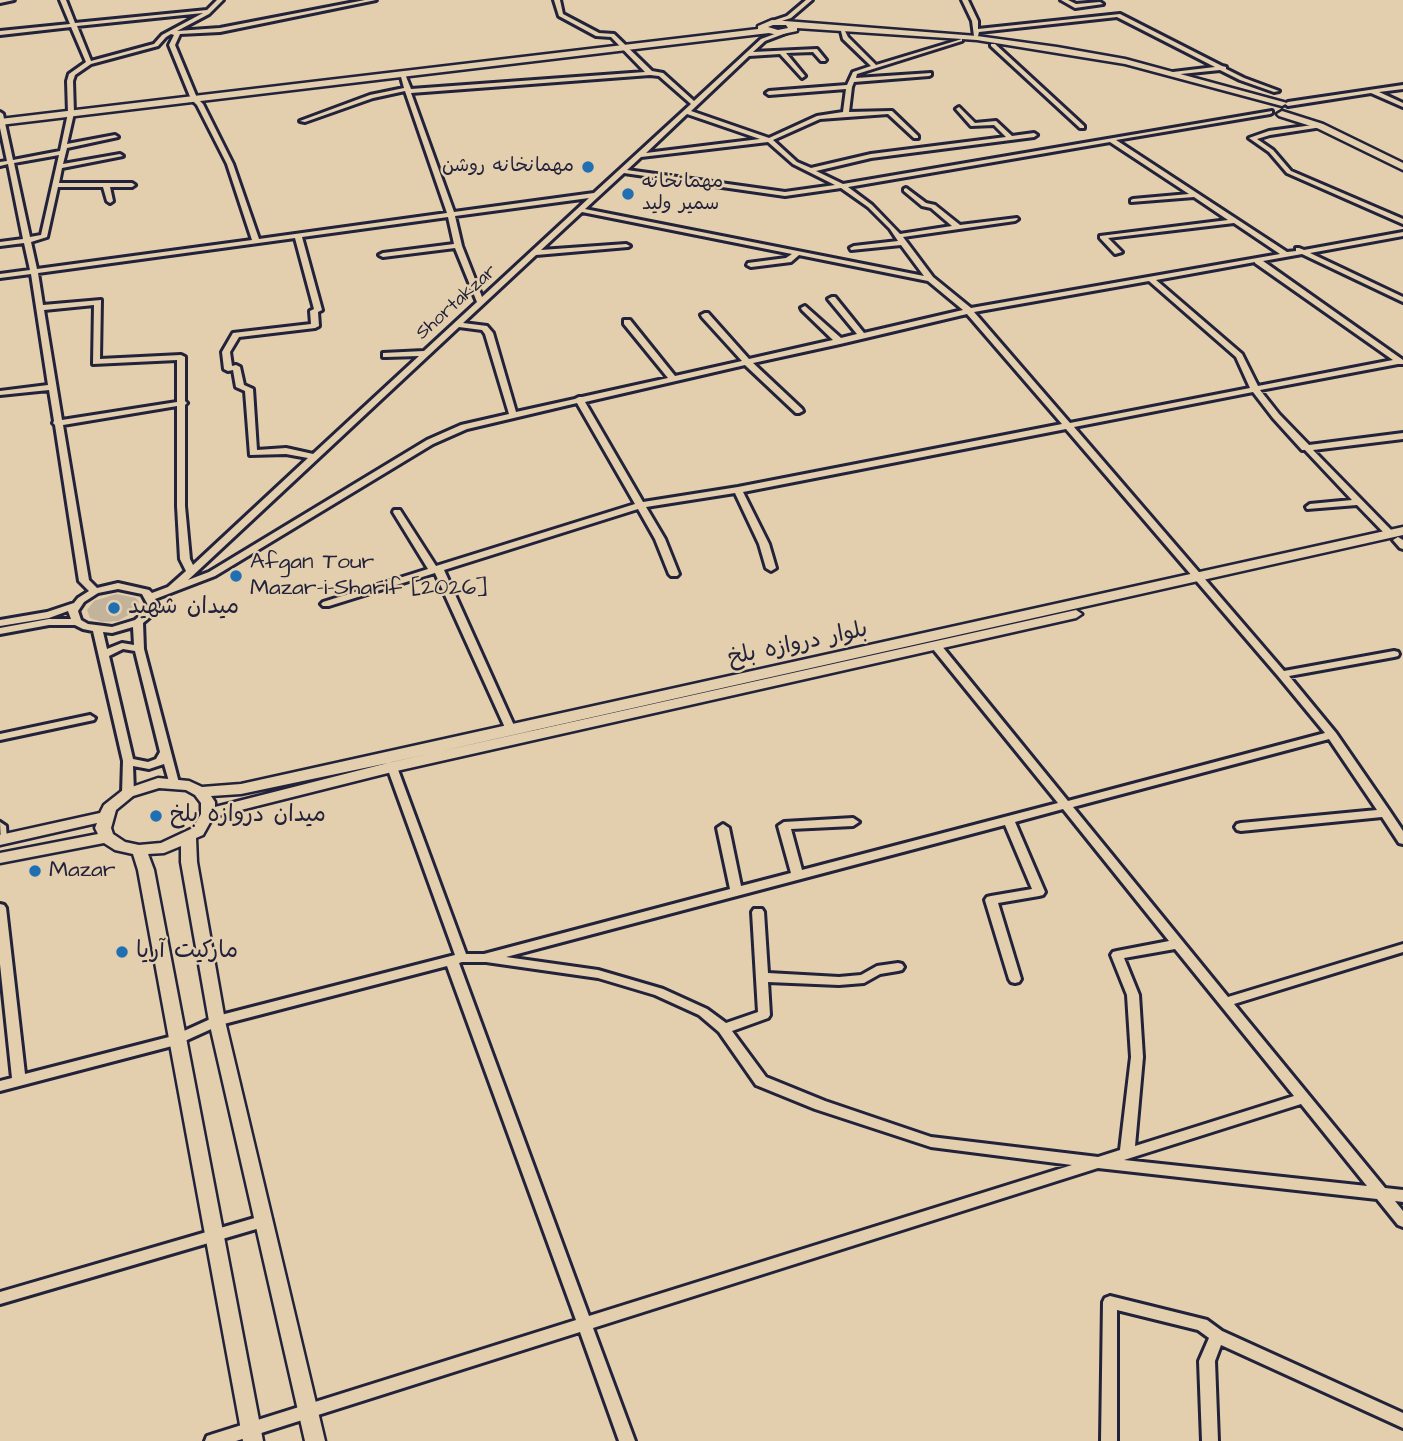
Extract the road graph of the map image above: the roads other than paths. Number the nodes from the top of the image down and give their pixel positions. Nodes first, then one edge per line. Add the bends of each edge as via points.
1 (11, 0) edge
2 (64, 0) edge
3 (220, 0) edge
4 (373, 0) edge
5 (557, 0) edge
6 (809, 0) edge
7 (965, 0) edge
8 (1064, 0) edge
9 (0, 1) edge
10 (1101, 2) edge
11 (209, 10) junction
12 (1118, 15) junction
13 (73, 25) junction
14 (789, 26) junction
15 (844, 32) junction
16 (0, 33) edge
17 (765, 33) junction
18 (173, 34) junction
19 (976, 35) junction
20 (960, 40) junction
21 (993, 44) junction
22 (621, 46) junction
23 (782, 52) junction
24 (749, 54) junction
25 (823, 60) dead end
26 (89, 63) junction
27 (873, 65) junction
28 (1223, 68) junction
29 (650, 73) junction
30 (402, 74) junction
31 (929, 74) dead end
32 (1173, 74) junction
33 (802, 76) dead end
34 (850, 83) junction
35 (1403, 87) edge
36 (409, 90) junction
37 (1276, 90) dead end
38 (1373, 92) junction
39 (769, 93) dead end
40 (194, 97) junction
41 (1403, 105) edge
42 (1291, 106) junction
43 (692, 108) junction
44 (1266, 108) junction
45 (959, 109) dead end
46 (71, 112) junction
47 (846, 114) junction
48 (1282, 114) junction
49 (0, 119) edge
50 (303, 121) dead end
51 (1320, 126) junction
52 (1082, 127) dead end
53 (1034, 135) dead end
54 (115, 137) dead end
55 (916, 137) dead end
56 (1011, 138) junction
57 (1110, 139) junction
58 (769, 140) junction
59 (63, 149) junction
60 (642, 155) junction
61 (120, 156) dead end
62 (1403, 160) edge
63 (12, 162) junction
64 (0, 164) edge
65 (61, 166) junction
66 (1403, 167) edge
67 (812, 170) junction
68 (624, 171) junction
69 (57, 185) junction
70 (106, 185) junction
71 (132, 185) dead end
72 (842, 186) junction
73 (906, 190) dead end
74 (598, 195) junction
75 (1195, 195) junction
76 (110, 201) dead end
77 (1133, 201) dead end
78 (581, 210) junction
79 (451, 215) junction
80 (1015, 219) dead end
81 (1234, 221) junction
82 (1403, 222) edge
83 (958, 228) junction
84 (1403, 234) edge
85 (298, 236) junction
86 (899, 239) junction
87 (28, 240) junction
88 (256, 242) junction
89 (0, 244) edge
90 (458, 246) junction
91 (626, 246) dead end
92 (854, 248) dead end
93 (1299, 250) junction
94 (1118, 252) dead end
95 (535, 253) junction
96 (797, 253) junction
97 (1284, 253) junction
98 (383, 255) dead end
99 (1258, 261) junction
100 (751, 265) dead end
101 (34, 272) junction
102 (0, 276) edge
103 (930, 279) junction
104 (1151, 279) junction
105 (832, 299) dead end
106 (1403, 299) edge
107 (481, 303) junction
108 (40, 308) junction
109 (806, 308) dead end
110 (969, 311) junction
111 (705, 315) dead end
112 (627, 322) dead end
113 (456, 324) junction
114 (862, 336) junction
115 (840, 342) junction
116 (425, 353) junction
117 (386, 355) dead end
118 (747, 362) junction
119 (1401, 362) edge
120 (673, 379) junction
121 (51, 387) junction
122 (1255, 389) junction
123 (2, 393) edge
124 (579, 400) junction
125 (183, 403) junction
126 (0, 405) edge
127 (799, 411) dead end
128 (513, 415) junction
129 (57, 423) junction
130 (1066, 427) junction
131 (1403, 436) edge
132 (1305, 448) junction
133 (313, 457) junction
134 (738, 490) junction
135 (1359, 502) junction
136 (642, 505) junction
137 (1310, 507) dead end
138 (397, 512) dead end
139 (1399, 538) edge
140 (771, 568) dead end
141 (435, 569) junction
142 (191, 572) junction
143 (674, 574) dead end
144 (1201, 581) junction
145 (172, 589) junction
146 (95, 591) junction
147 (151, 597) junction
148 (326, 604) dead end
149 (76, 605) junction
150 (77, 622) junction
151 (138, 622) junction
152 (0, 623) edge
153 (98, 630) junction
154 (0, 631) edge
155 (937, 647) junction
156 (139, 649) junction
157 (104, 654) junction
158 (1394, 654) dead end
159 (1282, 674) junction
160 (90, 718) dead end
161 (511, 730) junction
162 (1332, 735) junction
163 (0, 737) edge
164 (165, 753) junction
165 (128, 761) junction
166 (392, 767) junction
167 (174, 783) junction
168 (200, 792) junction
169 (128, 793) junction
170 (1067, 805) junction
171 (1385, 813) junction
172 (208, 814) junction
173 (104, 817) junction
174 (1009, 820) junction
175 (853, 822) dead end
176 (1241, 827) dead end
177 (723, 828) dead end
178 (0, 835) edge
179 (107, 837) junction
180 (188, 838) junction
181 (1403, 841) edge
182 (139, 850) junction
183 (0, 858) edge
184 (798, 876) junction
185 (736, 892) junction
186 (0, 908) edge
187 (758, 912) dead end
188 (1179, 944) junction
189 (1403, 948) edge
190 (484, 958) junction
191 (457, 960) junction
192 (898, 967) dead end
193 (3, 970) edge
194 (762, 977) junction
195 (1015, 979) dead end
196 (1226, 1002) junction
197 (217, 1021) junction
198 (724, 1029) junction
199 (176, 1040) junction
200 (19, 1081) junction
201 (0, 1086) edge
202 (1304, 1098) junction
203 (1127, 1153) junction
204 (1098, 1163) junction
205 (1380, 1193) junction
206 (1403, 1196) edge
207 (265, 1221) junction
208 (1403, 1221) edge
209 (214, 1237) junction
210 (0, 1298) edge
211 (583, 1324) junction
212 (1217, 1336) junction
213 (308, 1410) junction
214 (1403, 1421) edge
215 (252, 1435) edge
216 (213, 1441) edge
217 (315, 1441) edge
218 (627, 1441) edge
219 (1109, 1441) edge
220 (1210, 1441) edge

1 - 9 street
2 - 13 street
3 - 11 street
4 - 18 street via 273,21
5 - 22 street via 561,15 598,35 612,35
6 - 14 street
7 - 19 street
8 - 10 street via 1073,6
10 - 12 street
11 - 13 street
11 - 18 street
12 - 19 street
12 - 28 street
13 - 16 street
13 - 26 street
14 - 15 highway
14 - 17 highway
14 - 17 highway via 772,22
14 - 19 highway
15 - 20 highway
15 - 27 street via 852,47
17 - 22 highway
17 - 22 highway
17 - 24 street, Shortakzar
18 - 26 street via 156,46
18 - 40 street
19 - 32 highway
20 - 21 highway
20 - 27 street
21 - 44 highway via 1120,65
21 - 52 street
22 - 29 street
22 - 30 highway
22 - 40 highway
23 - 24 street
23 - 25 street via 815,50
23 - 33 street
24 - 43 street, Shortakzar
26 - 46 street via 72,74
27 - 34 street via 855,73
28 - 32 street
28 - 37 street
29 - 36 street
29 - 43 street via 660,74
30 - 36 street
30 - 40 highway
31 - 34 street
32 - 42 highway
34 - 39 street
34 - 47 street
35 - 38 street
36 - 50 street via 372,96
36 - 79 street
38 - 41 street
38 - 42 street
40 - 46 highway
40 - 88 street via 230,164
42 - 44 highway
42 - 48 highway
42 - 62 highway
43 - 58 street
43 - 60 street, Shortakzar
44 - 48 highway
44 - 57 street
45 - 56 street via 973,125 996,123
46 - 49 highway
46 - 59 street
47 - 55 street via 890,112
47 - 58 street via 819,117
48 - 51 highway
49 - 63 street
51 - 66 highway
51 - 82 street via 1252,138 1289,172
53 - 56 street
54 - 59 street
56 - 67 street via 871,156
57 - 72 street
57 - 75 street
58 - 60 street
58 - 67 street via 795,163
59 - 63 street
59 - 65 street
60 - 68 street, Shortakzar
61 - 65 street
63 - 64 street
63 - 87 street
65 - 69 street
67 - 72 street
68 - 72 street via 785,194
68 - 74 street, Shortakzar
69 - 70 street
69 - 87 street via 44,237
70 - 71 street
70 - 76 street
72 - 86 street via 870,206
73 - 83 street
74 - 78 street, Shortakzar
74 - 79 street
75 - 77 street
75 - 81 street
78 - 95 street, Shortakzar
78 - 96 street
79 - 85 street
79 - 90 street
80 - 83 street
81 - 94 street via 1102,237
81 - 97 street
83 - 86 street
84 - 93 street
85 - 88 street
85 - 133 street via 318,310 314,311 315,326 236,335 226,352 228,369 236,367 240,387 249,389 253,453 286,451
86 - 92 street
86 - 103 street
87 - 89 street
87 - 101 street
88 - 101 street
90 - 98 street
90 - 107 street
91 - 95 street
93 - 97 street
93 - 106 street
95 - 107 street, Shortakzar
96 - 100 street via 788,260
96 - 103 street
97 - 99 street
99 - 104 street
99 - 119 street
101 - 102 street
101 - 108 street
103 - 110 street
104 - 110 street
104 - 122 street via 1239,356
105 - 114 street
107 - 113 street, Shortakzar
108 - 121 street
108 - 125 street via 98,302 96,362 180,355
109 - 115 street
110 - 114 street
110 - 130 street
111 - 118 street
112 - 120 street
113 - 116 street, Shortakzar
113 - 128 street via 484,328 489,333
114 - 115 street
115 - 118 street
116 - 117 street
116 - 133 street, Shortakzar
118 - 120 street
118 - 127 street
119 - 122 street
120 - 124 street
121 - 123 street
121 - 129 street
122 - 130 street
122 - 132 street
123 - 126 street
124 - 128 street
124 - 136 street
125 - 129 street
125 - 142 street via 181,506 185,559
128 - 145 street via 464,427 430,442 212,574
129 - 146 street via 84,581
130 - 134 street
130 - 144 street
131 - 132 street
132 - 135 street
133 - 142 street, Shortakzar
134 - 136 street
134 - 140 street
135 - 137 street
135 - 139 street
136 - 141 street
136 - 143 street
138 - 141 street
139 - 144 main road, بلوار دروازه بلخ
141 - 148 street
141 - 161 street
142 - 145 street, Shortakzar
144 - 155 main road, بلوار دروازه بلخ
144 - 159 street
144 - 161 main road, بلوار دروازه بلخ
145 - 147 street, Shortakzar
146 - 147 street via 129,586
146 - 149 street
147 - 151 street via 153,605
149 - 150 street via 73,617
149 - 152 street via 49,615
150 - 153 street
150 - 154 street
151 - 153 street
151 - 156 street
153 - 157 street
155 - 166 main road, بلوار دروازه بلخ
155 - 170 street
156 - 157 street via 122,646
156 - 164 street
157 - 165 street
158 - 159 street
159 - 162 street
160 - 163 street
161 - 168 main road, بلوار دروازه بلخ via 241,789
162 - 170 street
162 - 171 street
164 - 165 street via 149,766
164 - 167 street
165 - 169 street
166 - 172 main road, بلوار دروازه بلخ
166 - 191 street
167 - 168 main road
167 - 169 main road via 142,786
168 - 172 main road via 208,802
169 - 173 main road via 117,799
170 - 174 street
170 - 188 street
171 - 176 street
171 - 181 street
172 - 180 main road
173 - 178 main road
173 - 179 main road
174 - 184 street
174 - 195 street via 1039,891 991,900
175 - 184 street via 784,826
177 - 185 street
179 - 182 main road
179 - 183 main road
180 - 182 main road via 164,848
180 - 197 main road
182 - 199 main road
184 - 185 street
185 - 190 street
186 - 193 street
187 - 194 street
188 - 196 street
188 - 203 street via 1117,955 1133,995 1137,1057
189 - 196 street
190 - 191 street
190 - 198 street via 598,974 659,992 703,1012
191 - 197 street
191 - 211 street
192 - 194 street via 839,981
193 - 200 street
194 - 198 street via 764,1015
196 - 202 street
197 - 199 street
197 - 207 main road
198 - 204 street via 761,1082 820,1105 931,1142
199 - 200 street
199 - 209 main road
200 - 201 street
202 - 203 street
202 - 205 street
203 - 204 street
204 - 205 street
204 - 211 street
205 - 206 street
205 - 208 street
207 - 209 street
207 - 213 main road
209 - 210 street
209 - 215 main road
211 - 213 street
211 - 218 street
212 - 214 street
212 - 219 street via 1202,1325 1110,1303
212 - 220 street via 1207,1361
213 - 215 street
213 - 217 main road
215 - 216 street

